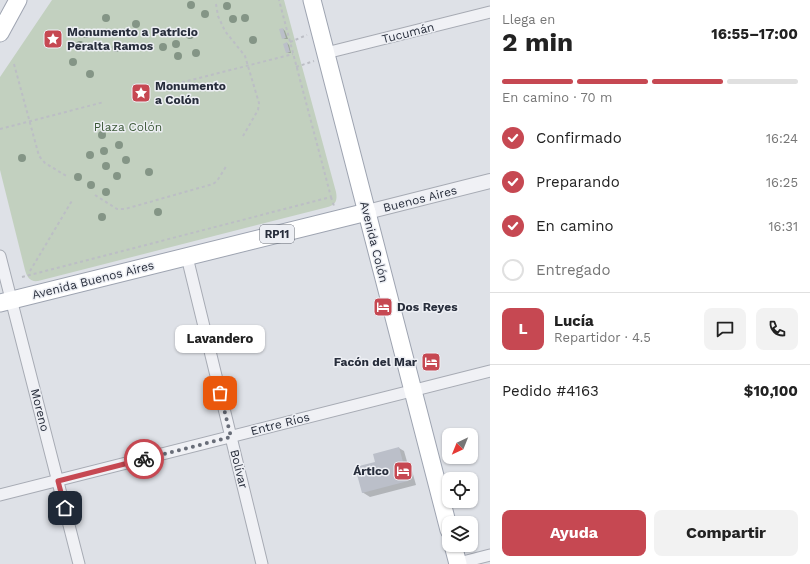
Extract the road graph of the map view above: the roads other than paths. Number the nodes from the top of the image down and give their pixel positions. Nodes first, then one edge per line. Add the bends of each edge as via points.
1 (18, 0) edge
2 (312, 0) edge
3 (490, 12) edge
4 (0, 33) edge
5 (326, 56) junction
6 (490, 182) edge
7 (367, 212) junction
8 (0, 256) edge
9 (187, 257) junction
10 (6, 302) edge
11 (490, 371) edge
12 (413, 391) junction
13 (231, 437) junction
14 (58, 481) junction
15 (0, 495) edge
16 (445, 516) edge
17 (454, 552) edge
18 (490, 555) edge
19 (79, 564) edge
20 (262, 564) edge
21 (457, 564) edge

1 - 4 main road
2 - 5 main road, Avenida Colón
3 - 5 street, Tucumán
5 - 7 main road, Avenida Colón
6 - 7 street, Buenos Aires
7 - 9 main road, Buenos Aires / RP11
7 - 12 main road, Avenida Colón
8 - 10 street, Moreno
9 - 10 main road, Avenida Buenos Aires / RP11
9 - 13 street, Bolívar
10 - 14 street, Moreno
11 - 12 street, Entre Ríos
12 - 13 street, Entre Ríos
12 - 16 main road, Avenida Colón
13 - 14 street, Entre Ríos
13 - 20 street, Bolívar
14 - 15 street, Entre Ríos
14 - 19 street, Moreno
17 - 21 main road
18 - 21 street

